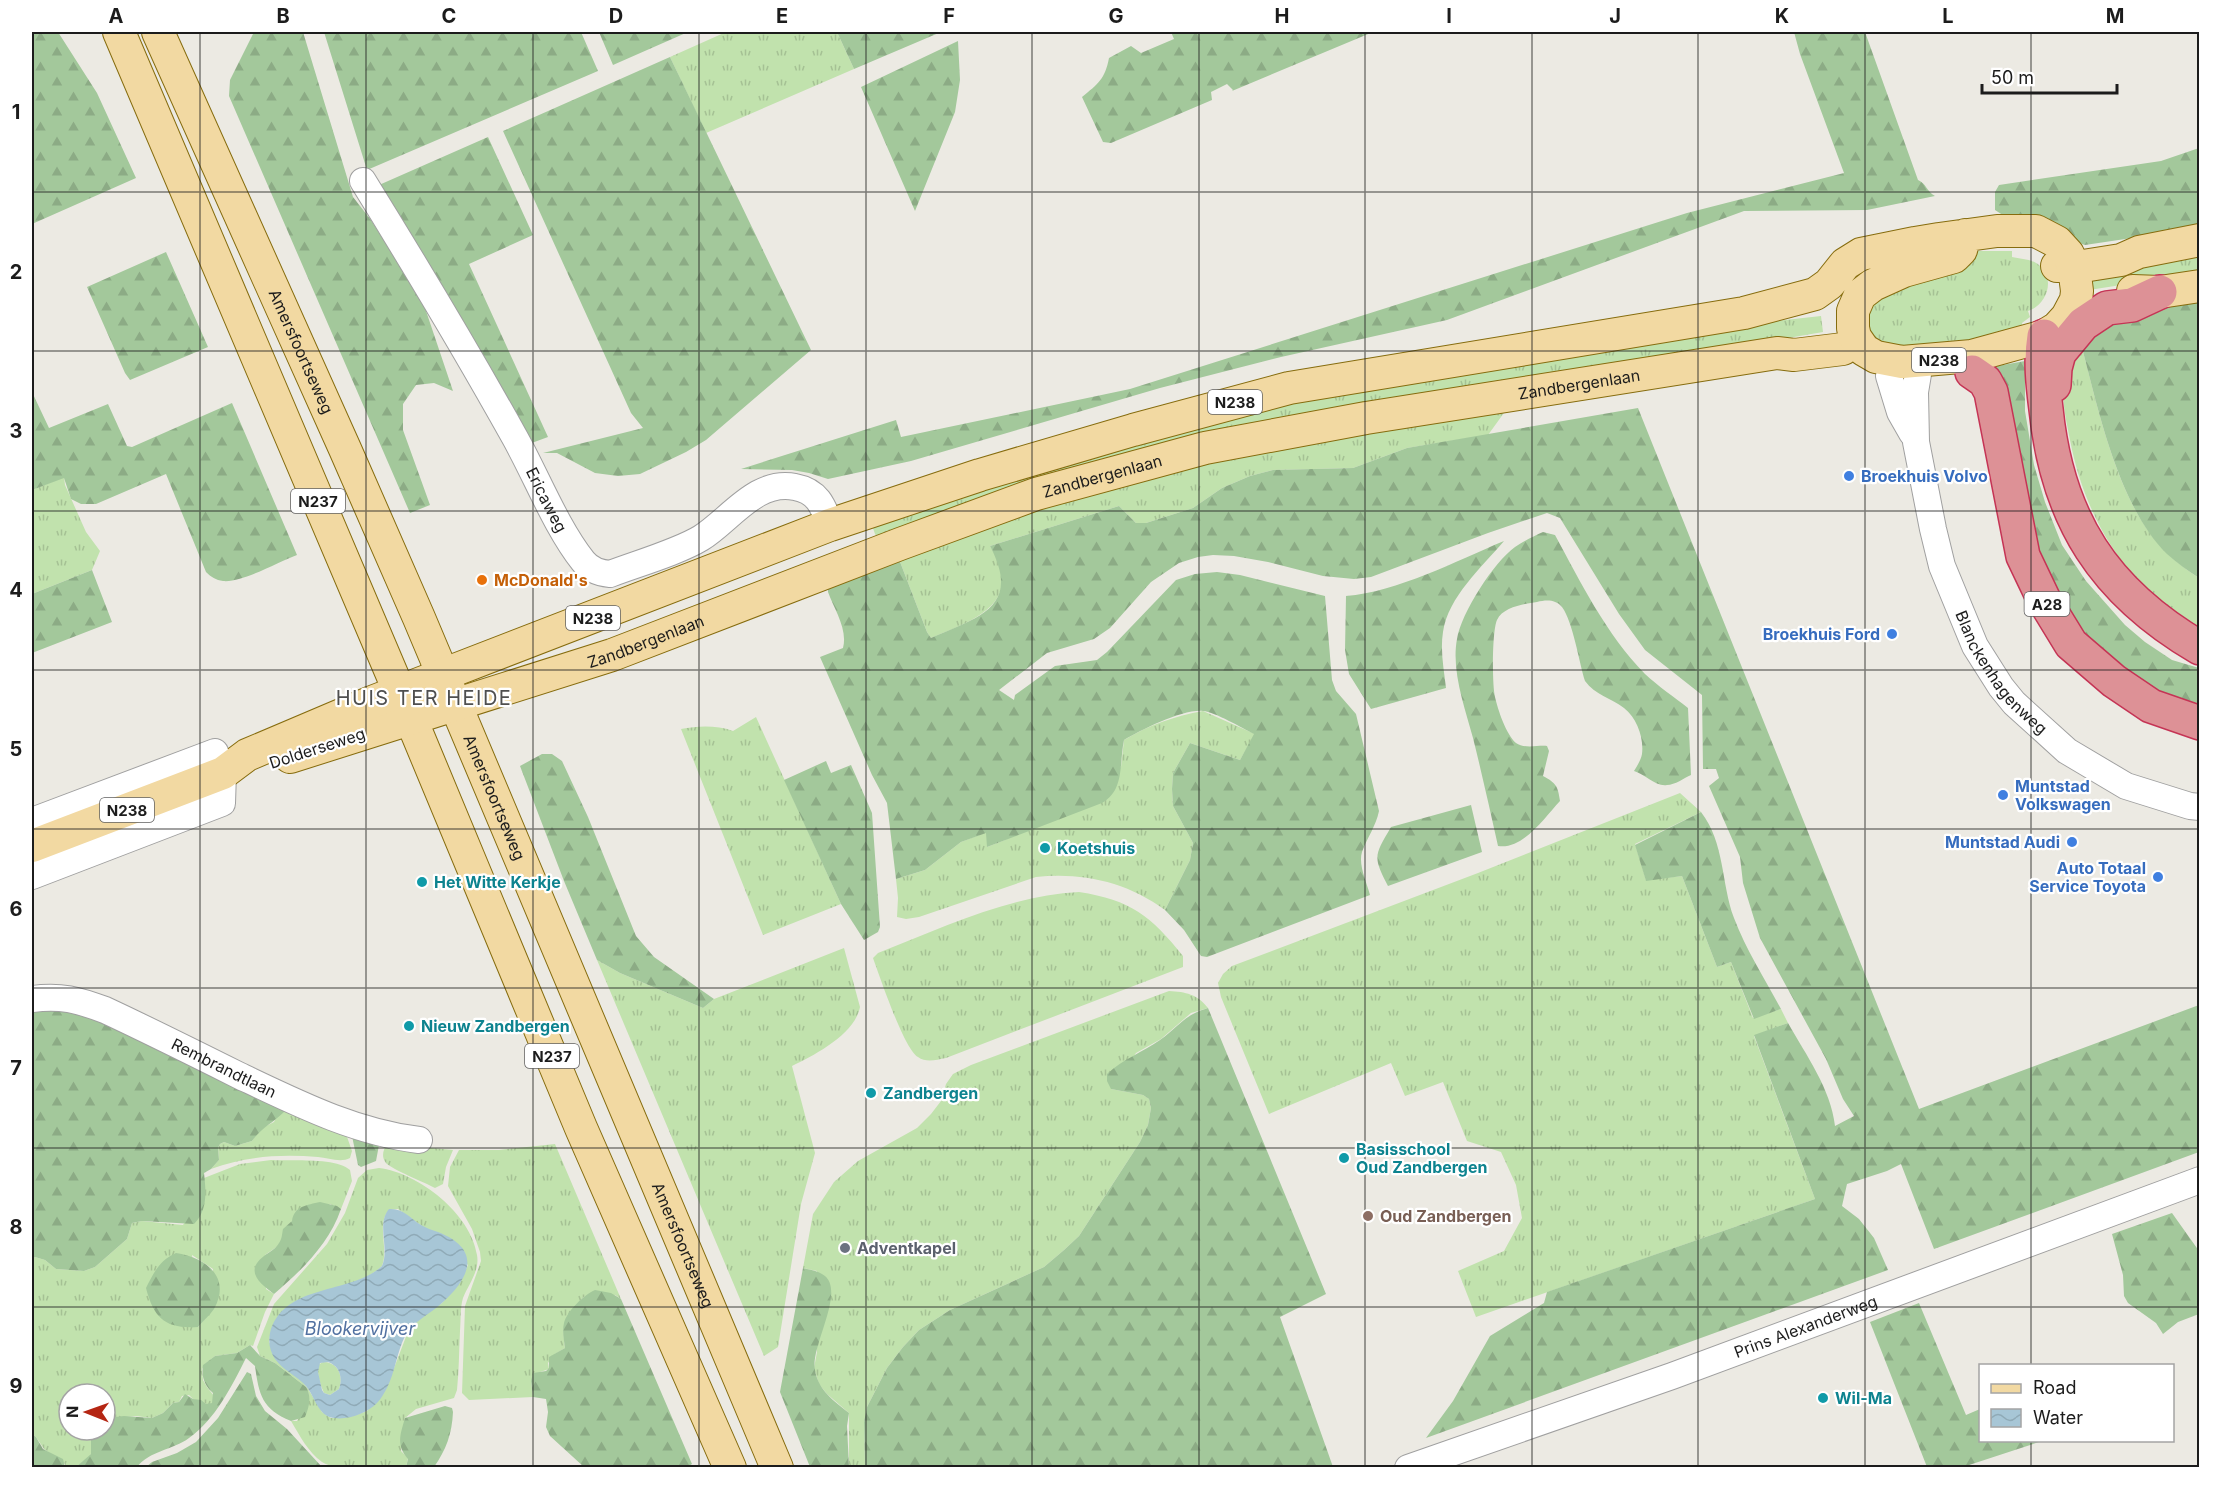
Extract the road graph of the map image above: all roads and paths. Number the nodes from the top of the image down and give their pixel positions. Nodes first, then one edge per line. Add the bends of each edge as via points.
1 (119, 32) edge
2 (158, 32) edge
3 (363, 181) dead end
4 (1964, 240) junction
5 (2199, 240) edge
6 (2066, 262) junction
7 (2199, 286) edge
8 (1834, 291) junction
9 (2160, 292) junction
10 (2076, 300) junction
11 (2038, 339) junction
12 (1845, 341) junction
13 (1909, 370) junction
14 (1972, 372) joint
15 (2059, 476) junction
16 (830, 525) junction
17 (843, 566) junction
18 (2199, 648) edge
19 (443, 676) junction
20 (405, 705) junction
21 (455, 705) junction
22 (2199, 723) edge
23 (223, 773) junction
24 (2199, 807) edge
25 (32, 822) edge
26 (32, 846) edge
27 (32, 876) edge
28 (32, 999) edge
29 (419, 1140) dead end
30 (2199, 1180) edge
31 (730, 1467) edge
32 (777, 1467) edge
33 (1408, 1467) edge

1 - 20 main road, N237
2 - 19 main road, Amersfoortseweg / N237
3 - 16 street, Ericaweg via 463,345 567,537 590,568 610,574 700,539 750,499 772,487 786,485 814,494
4 - 6 main road, N238 via 1997,231 2036,231 2057,242
4 - 8 main road, N238 via 1861,254 1845,264
4 - 12 main road, N238 via 1954,257 1904,271 1865,290 1853,311
5 - 6 main road via 2139,252 2121,261
6 - 10 main road via 2077,279
6 - 11 main road via 2060,297 2052,312 2034,325 2031,333
7 - 9 main road
8 - 12 main road via 1835,322
8 - 16 main road, Zandbergenlaan / N238 via 1822,290 1744,313 1289,388 980,475
9 - 10 main road via 2132,291
9 - 15 highway via 2132,305 2095,314 2059,353 2054,392 2061,438
10 - 11 main road, N238 via 2057,328
11 - 13 main road, N238
11 - 15 highway via 2049,438
12 - 13 main road, N238 via 1858,366 1876,374
12 - 17 main road, Zandbergenlaan / N238 via 1794,354 1777,352 1205,448 1036,494
13 - 14 main road, N238
13 - 24 street, Blanckenhagenweg via 1900,412 1916,442 1942,566 1975,646 2001,687 2067,751 2126,786
14 - 22 highway, A28 via 1985,381 1991,392 2023,556 2071,644 2151,706
15 - 18 highway via 2080,532 2118,585 2155,619
16 - 17 main road
16 - 19 main road, Zandbergenlaan / N238
17 - 21 main road, Zandbergenlaan / N238 via 612,655
19 - 20 main road, N238
19 - 21 main road, Amersfoortseweg / N237
20 - 21 main road, N238
20 - 23 main road, Dolderseweg / N238 via 248,755
20 - 31 main road, N237 via 581,1128
21 - 32 main road, Amersfoortseweg / N237
23 - 25 street via 215,752
23 - 26 main road, Dolderseweg / N238
23 - 27 street via 222,803
28 - 29 street, Rembrandtlaan via 51,996 105,1010 348,1125
30 - 33 street, Prins Alexanderweg via 1684,1372

